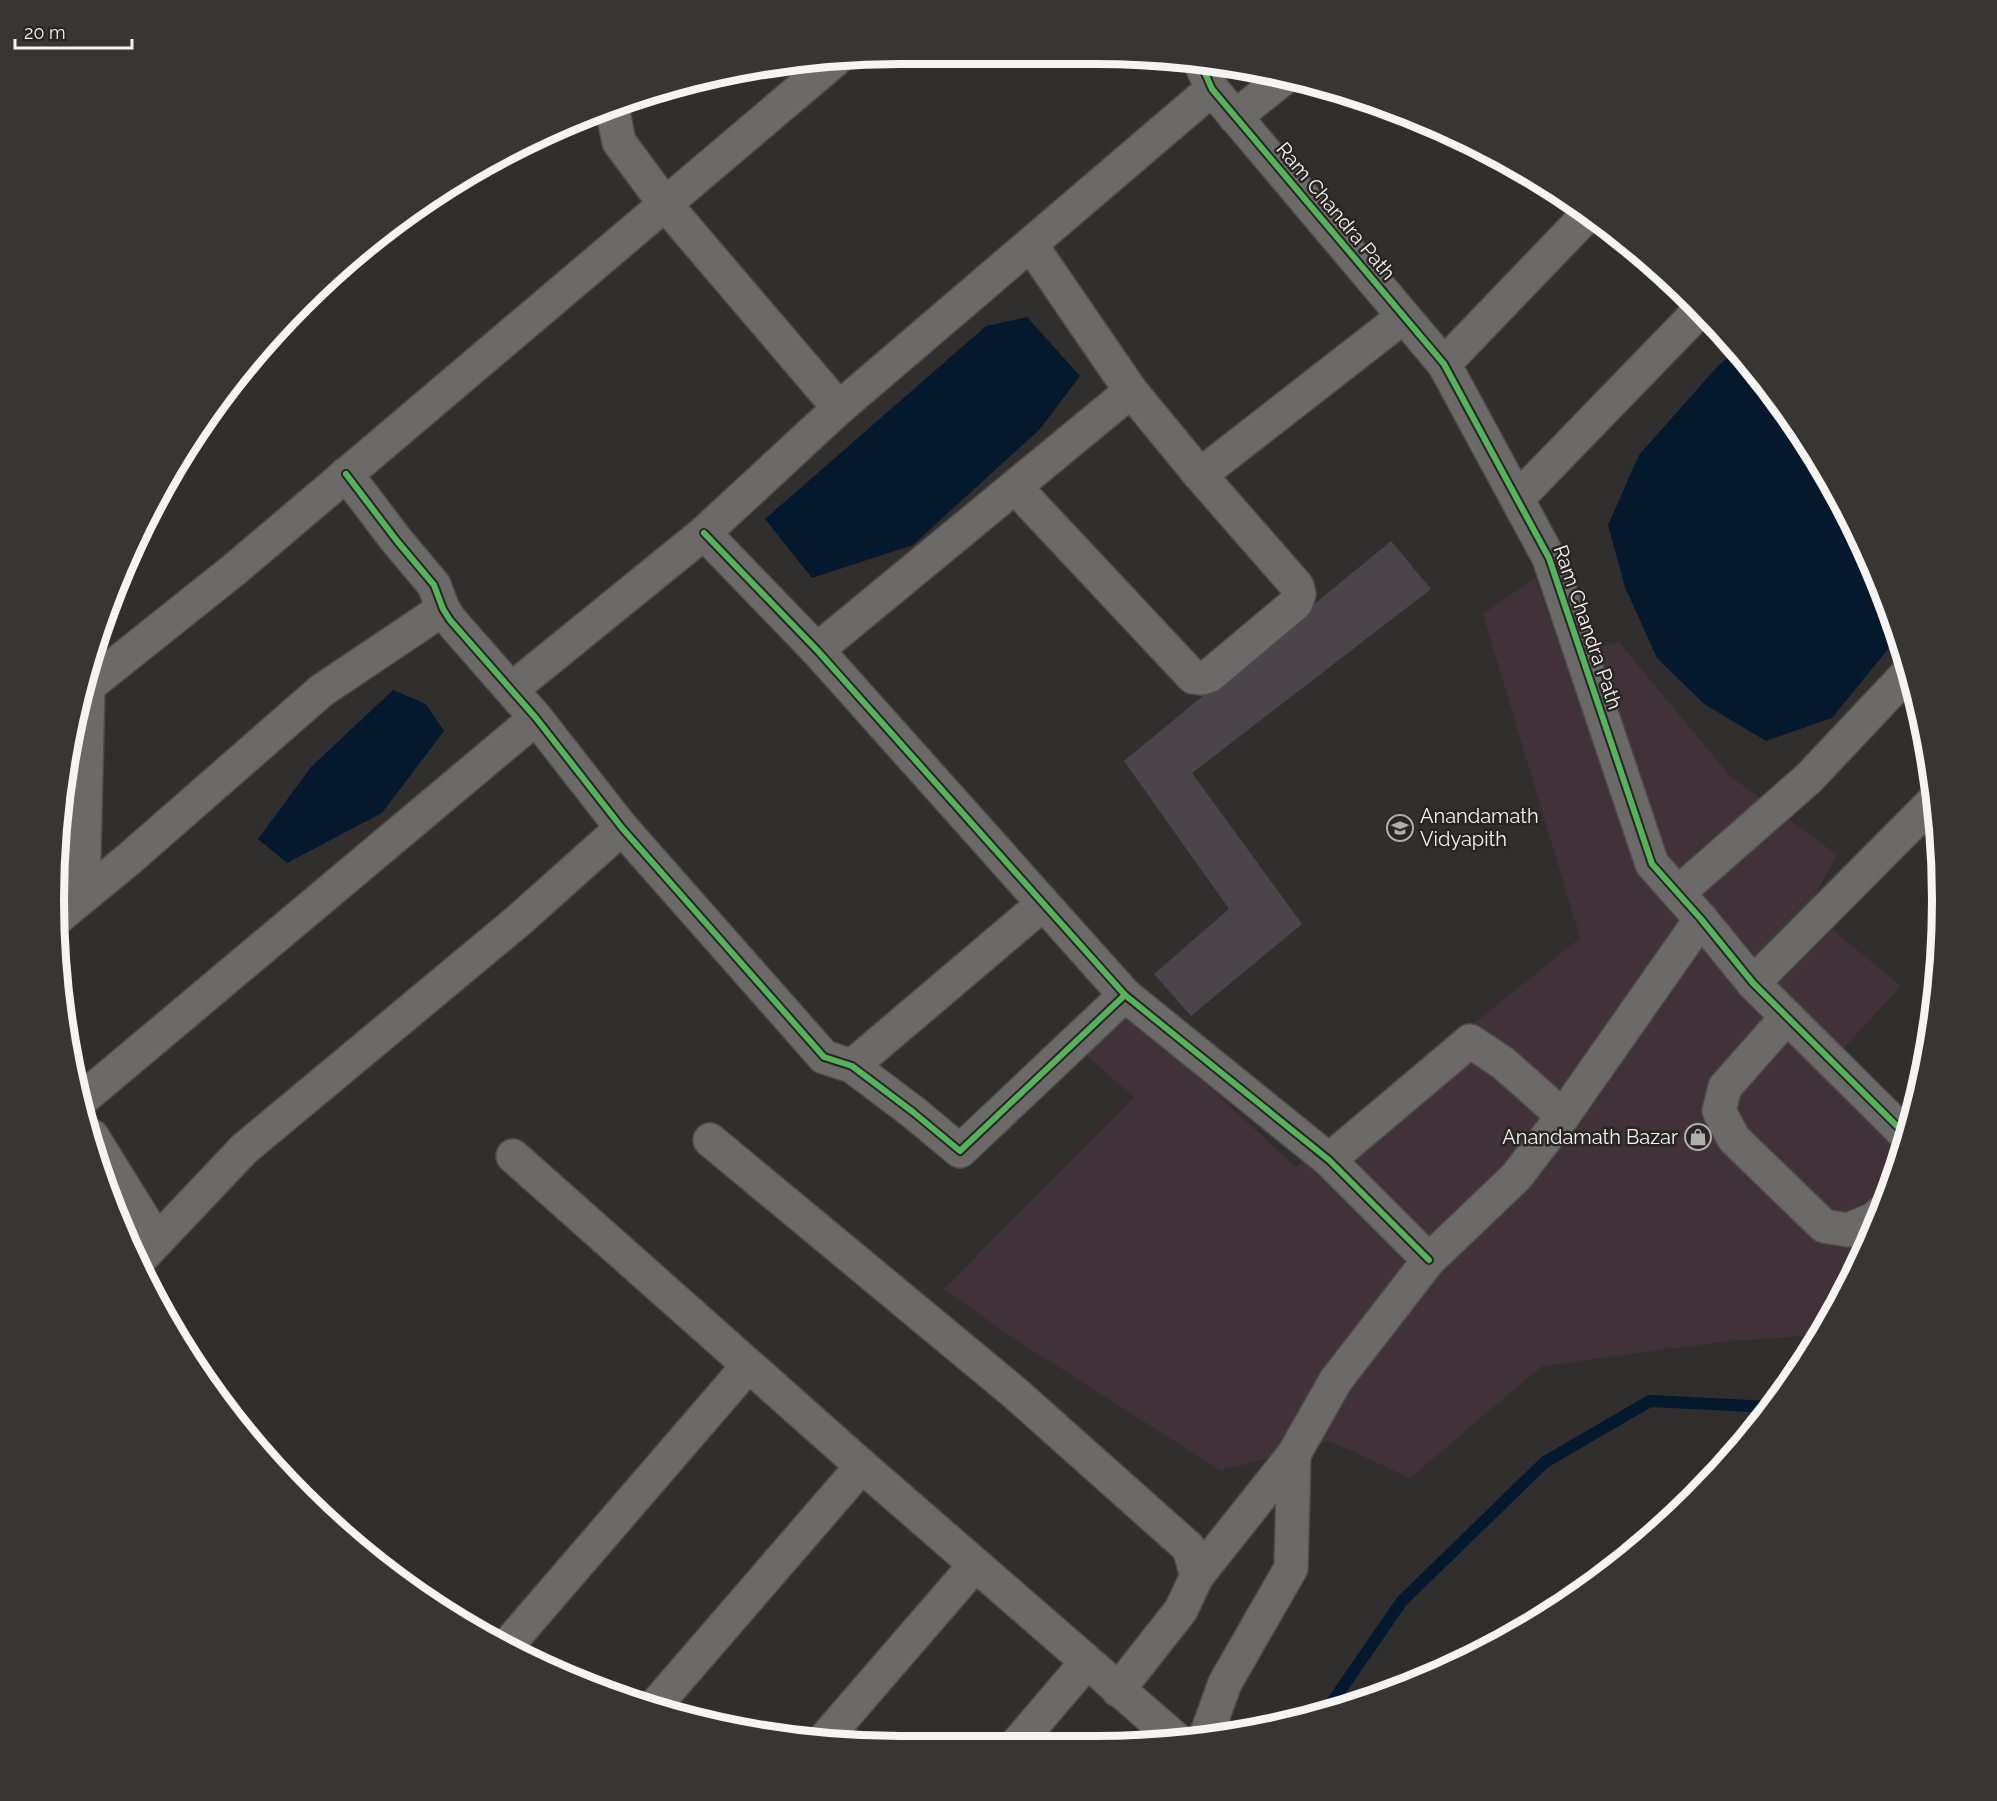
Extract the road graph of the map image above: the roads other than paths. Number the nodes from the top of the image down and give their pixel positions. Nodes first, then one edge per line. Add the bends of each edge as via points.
1 (825, 68) edge
2 (1206, 76) edge
3 (1276, 85) edge
4 (614, 116) edge
5 (1235, 117) junction
6 (665, 204) junction
7 (1582, 220) edge
8 (1031, 245) junction
9 (1403, 316) junction
10 (1694, 316) edge
11 (1444, 364) junction
12 (1131, 391) junction
13 (839, 408) junction
14 (346, 474) junction
15 (1200, 476) junction
16 (1015, 487) junction
17 (1518, 498) junction
18 (704, 533) junction
19 (443, 609) junction
20 (817, 650) junction
21 (96, 675) edge
22 (1902, 679) edge
23 (512, 689) junction
24 (536, 718) junction
25 (85, 721) edge
26 (1927, 808) edge
27 (622, 828) junction
28 (1678, 893) junction
29 (83, 895) junction
30 (1043, 904) junction
31 (64, 912) edge
32 (1701, 919) junction
33 (1753, 983) junction
34 (1125, 995) junction
35 (1787, 1017) junction
36 (852, 1066) junction
37 (88, 1094) edge
38 (1563, 1116) junction
39 (1900, 1129) edge
40 (710, 1140) dead end
41 (513, 1156) dead end
42 (1329, 1160) junction
43 (112, 1177) edge
44 (1868, 1221) edge
45 (148, 1251) edge
46 (1429, 1260) junction
47 (748, 1366) junction
48 (1294, 1454) junction
49 (862, 1466) junction
50 (975, 1565) junction
51 (1197, 1576) junction
52 (512, 1640) edge
53 (1086, 1663) junction
54 (1118, 1690) junction
55 (660, 1700) edge
56 (1209, 1729) edge
57 (830, 1733) edge
58 (1169, 1733) edge
59 (1024, 1736) edge

1 - 6 street
2 - 5 street, Ram Chandra Path
2 - 8 street
3 - 5 street
4 - 6 street via 619,142
5 - 9 street, Ram Chandra Path
6 - 13 street
6 - 14 street
7 - 11 street
8 - 12 street
8 - 13 street
9 - 11 street, Ram Chandra Path
9 - 15 street
10 - 17 street
11 - 17 street, Ram Chandra Path
12 - 15 street
12 - 16 street
13 - 18 street
14 - 19 street via 434,585
14 - 21 street via 235,569
15 - 16 street via 1298,586 1299,594 1296,603 1202,678 1187,672
16 - 20 street
17 - 28 street, Ram Chandra Path via 1549,558 1652,864
18 - 20 street
18 - 23 street
19 - 23 street
19 - 29 street via 321,691
20 - 30 street
22 - 28 street via 1809,778
23 - 24 street
24 - 27 street
24 - 37 street
25 - 29 street
26 - 33 street
27 - 36 street via 824,1057
27 - 45 street via 518,921 244,1149
28 - 32 street, Ram Chandra Path
29 - 31 street
30 - 34 street
30 - 36 street
32 - 33 street, Ram Chandra Path
32 - 38 street
33 - 35 street, Ram Chandra Path
34 - 36 street via 960,1151
34 - 42 street
35 - 39 street, Ram Chandra Path
35 - 44 street via 1725,1087 1719,1111 1734,1139 1824,1226 1848,1230
38 - 42 street via 1503,1063 1470,1041
38 - 46 street via 1516,1177
40 - 51 street via 1015,1393 1189,1548
41 - 47 street
42 - 46 street
43 - 45 street
46 - 48 street via 1336,1380
47 - 49 street
47 - 52 street
48 - 51 street
48 - 56 street via 1291,1568 1225,1683
49 - 50 street
49 - 55 street
50 - 53 street
50 - 57 street
51 - 54 street via 1181,1610
53 - 54 street
53 - 59 street
54 - 58 street

